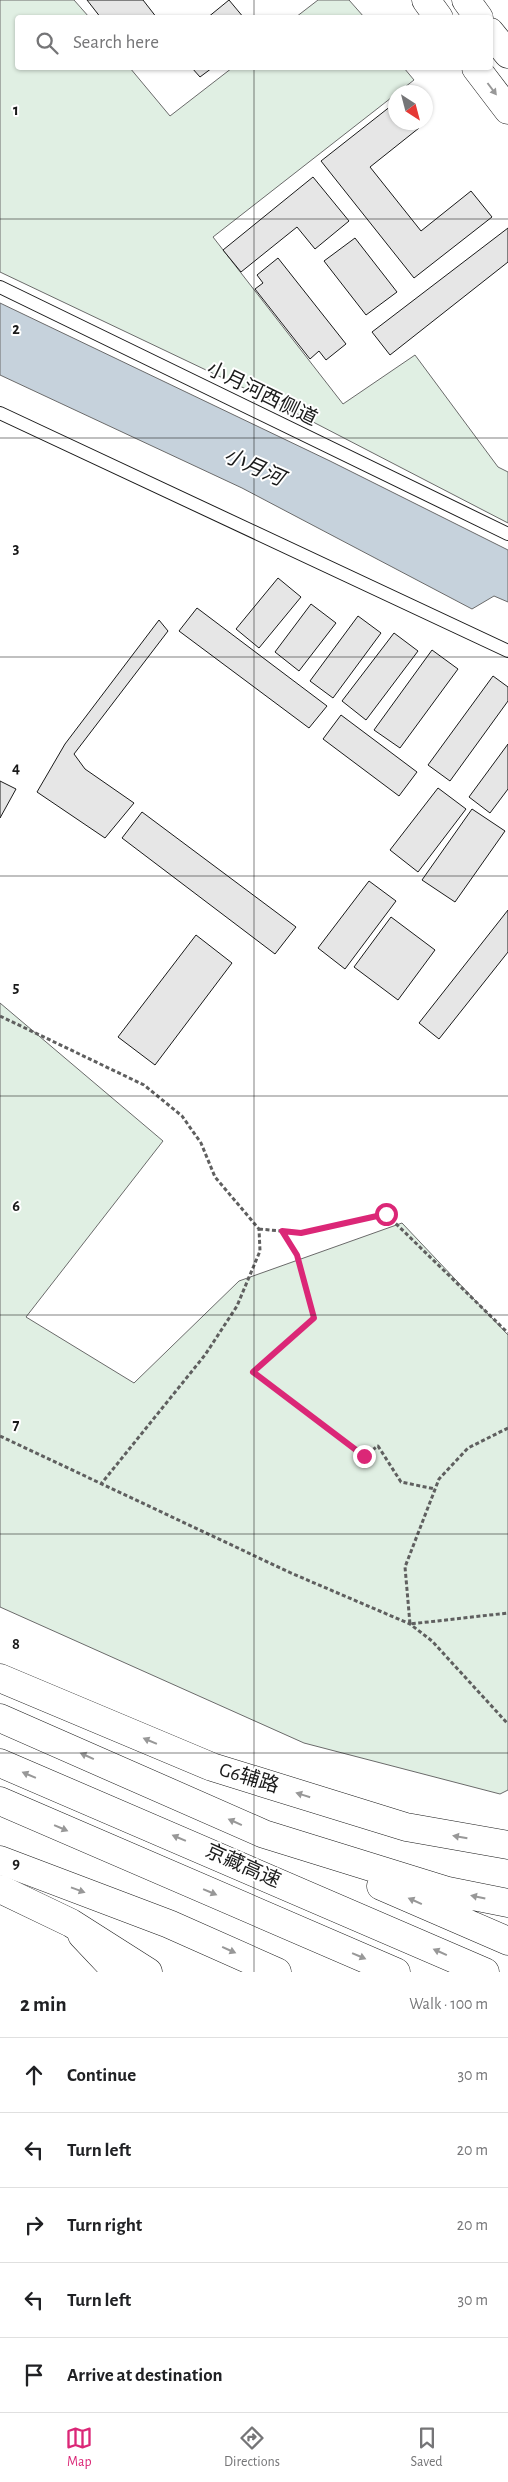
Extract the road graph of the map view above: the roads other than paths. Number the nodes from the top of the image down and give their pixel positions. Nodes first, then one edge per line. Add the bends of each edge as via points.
1 (426, 0) edge
2 (466, 0) edge
3 (437, 15) edge
4 (477, 15) edge
5 (493, 36) edge
6 (508, 54) edge
7 (478, 70) edge
8 (508, 110) edge
9 (0, 287) edge
10 (0, 414) edge
11 (508, 534) edge
12 (508, 651) edge
13 (0, 1678) edge
14 (0, 1718) edge
15 (0, 1762) edge
16 (0, 1801) edge
17 (264, 1834) junction
18 (508, 1845) edge
19 (0, 1860) edge
20 (0, 1889) edge
21 (508, 1903) edge
22 (71, 1923) junction
23 (508, 1941) edge
24 (117, 1972) edge
25 (148, 1972) edge
26 (277, 1972) edge
27 (396, 1972) edge
28 (485, 1972) edge

1 - 3 main road
2 - 4 main road
5 - 6 main road
7 -> 8 main road
9 - 11 lane, 小月河西侧道
10 - 12 lane
18 -> 13 main road, G6辅路 via 406,1827 212,1767
17 -> 14 main road
28 -> 15 main road, 京藏高速
16 -> 27 main road, 京藏高速
21 -> 17 main road via 448,1890
23 -> 17 main road
19 -> 26 main road via 169,1924
20 - 22 main road
22 - 24 main road
22 - 25 main road

